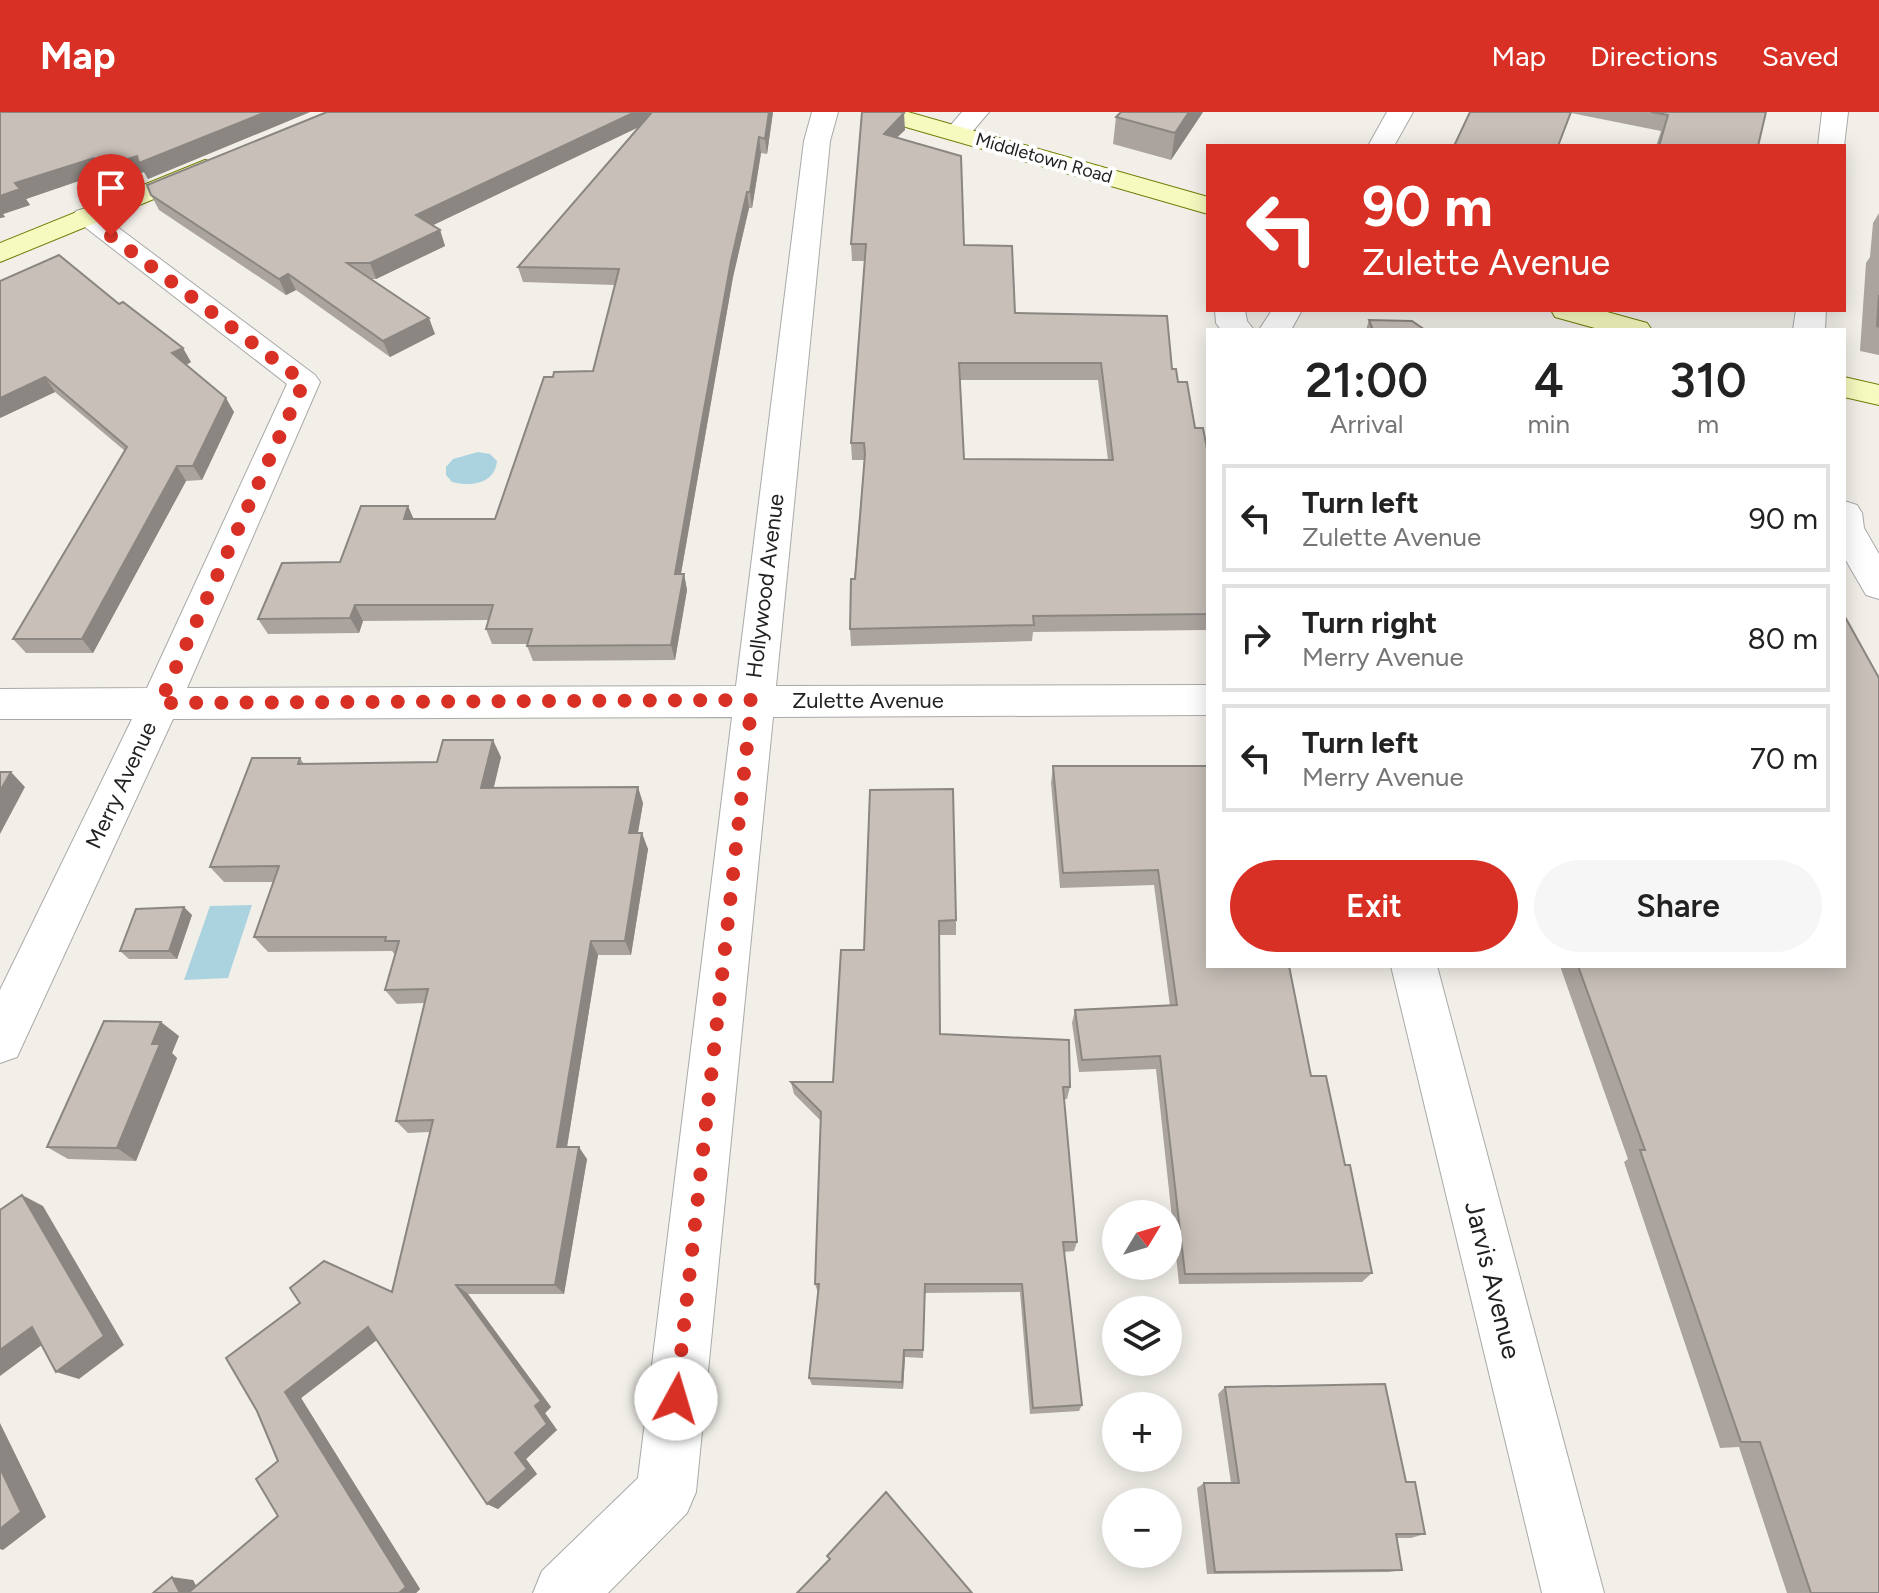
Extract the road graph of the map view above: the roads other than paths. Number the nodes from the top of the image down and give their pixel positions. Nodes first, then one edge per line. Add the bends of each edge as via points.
1 (825, 112) edge
2 (880, 112) edge
3 (976, 112) edge
4 (1400, 112) edge
5 (1835, 112) edge
6 (957, 133) junction
7 (1382, 144) edge
8 (1831, 144) edge
9 (228, 159) edge
10 (1206, 205) edge
11 (86, 217) junction
12 (0, 253) edge
13 (1573, 312) edge
14 (1629, 328) edge
15 (1846, 387) edge
16 (1879, 395) edge
17 (1846, 528) edge
18 (1879, 586) edge
19 (752, 700) junction
20 (1206, 700) edge
21 (160, 703) junction
22 (0, 704) edge
23 (1415, 968) edge
24 (0, 1041) edge
25 (564, 1593) edge
26 (1573, 1593) edge

1 - 19 street, Hollywood Avenue via 817,141
2 - 6 street, Middletown Road
3 - 6 street
4 - 7 street
5 - 8 street
6 - 10 street, Middletown Road
9 - 11 street
11 - 12 street
11 - 21 street, Merry Avenue via 304,382
13 - 14 street
15 - 16 street
17 - 18 street
19 - 20 street, Zulette Avenue
19 - 21 street, Zulette Avenue
19 - 25 street, Hollywood Avenue via 666,1492
21 - 22 street, Zulette Avenue
21 - 24 street, Merry Avenue
23 - 26 street, Jarvis Avenue

